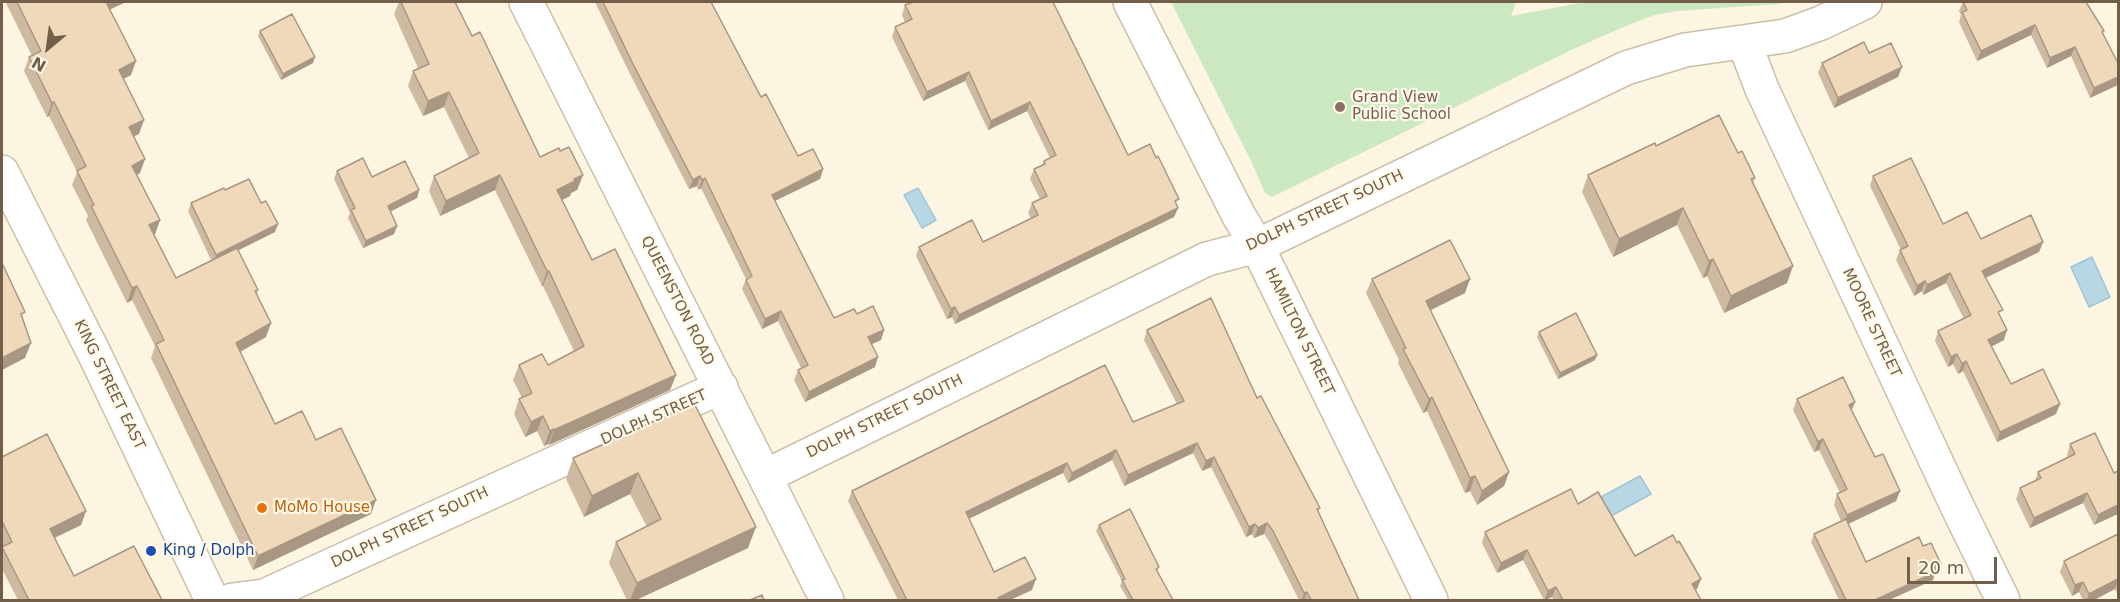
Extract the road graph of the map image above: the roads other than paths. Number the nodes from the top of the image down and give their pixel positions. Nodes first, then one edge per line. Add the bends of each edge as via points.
1 (526, 2) edge
2 (1130, 2) edge
3 (1865, 2) edge
4 (1744, 42) junction
5 (2, 172) edge
6 (1257, 246) junction
7 (721, 387) junction
8 (586, 448) joint
9 (766, 476) junction
10 (212, 600) edge
11 (232, 600) edge
12 (827, 600) edge
13 (1431, 600) edge
14 (2003, 600) edge

1 - 7 street, QUEENSTON ROAD
2 - 6 street, HAMILTON STREET
3 - 4 street, DOLPH STREET SOUTH via 1785,36
4 - 6 street, DOLPH STREET SOUTH via 1685,50 1626,68
4 - 14 street, MOORE STREET via 1762,89
5 - 10 street, KING STREET EAST
6 - 9 street, DOLPH STREET SOUTH via 1207,259
6 - 13 street, HAMILTON STREET
7 - 8 street, DOLPH STREET
7 - 9 street, QUEENSTON ROAD
8 - 11 street, DOLPH STREET SOUTH via 264,596
9 - 12 street, QUEENSTON ROAD

